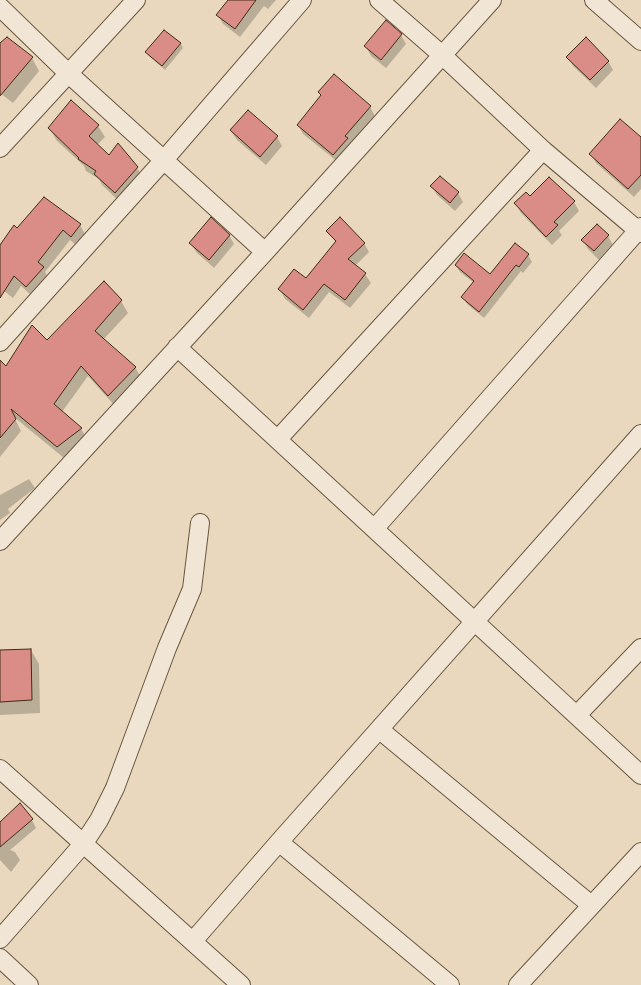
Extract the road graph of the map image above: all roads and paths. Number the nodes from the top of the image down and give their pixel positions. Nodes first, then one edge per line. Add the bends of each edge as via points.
1 (136, 0) edge
2 (302, 0) edge
3 (379, 0) edge
4 (492, 0) edge
5 (594, 0) edge
6 (0, 7) edge
7 (641, 41) edge
8 (442, 55) junction
9 (69, 74) junction
10 (0, 148) edge
11 (543, 150) junction
12 (163, 161) junction
13 (640, 230) edge
14 (265, 252) junction
15 (0, 342) edge
16 (177, 347) junction
17 (641, 434) edge
18 (278, 439) junction
19 (200, 523) dead end
20 (375, 528) junction
21 (0, 541) edge
22 (476, 621) junction
23 (641, 648) edge
24 (577, 715) junction
25 (380, 730) junction
26 (0, 769) edge
27 (641, 775) edge
28 (279, 842) junction
29 (84, 843) junction
30 (641, 852) edge
31 (592, 905) junction
32 (0, 939) edge
33 (193, 941) junction
34 (0, 958) edge
35 (29, 985) edge
36 (241, 985) edge
37 (450, 985) edge
38 (518, 985) edge

1 - 9 street
2 - 12 street
3 - 8 street
4 - 8 street
5 - 7 street
6 - 9 street
8 - 11 street
8 - 14 street
9 - 10 street
9 - 12 street
11 - 13 street
11 - 18 street
12 - 14 street
12 - 15 street
13 - 20 street
14 - 16 street
16 - 18 street
16 - 21 street
17 - 22 street
18 - 20 street
19 - 29 street via 192,589 163,657 115,788
20 - 22 street
22 - 24 street
22 - 25 street
23 - 24 street
24 - 27 street
25 - 28 street
25 - 31 street
26 - 29 street
28 - 33 street
28 - 37 street
29 - 32 street
29 - 33 street
30 - 31 street
31 - 38 street
33 - 36 street
34 - 35 street

